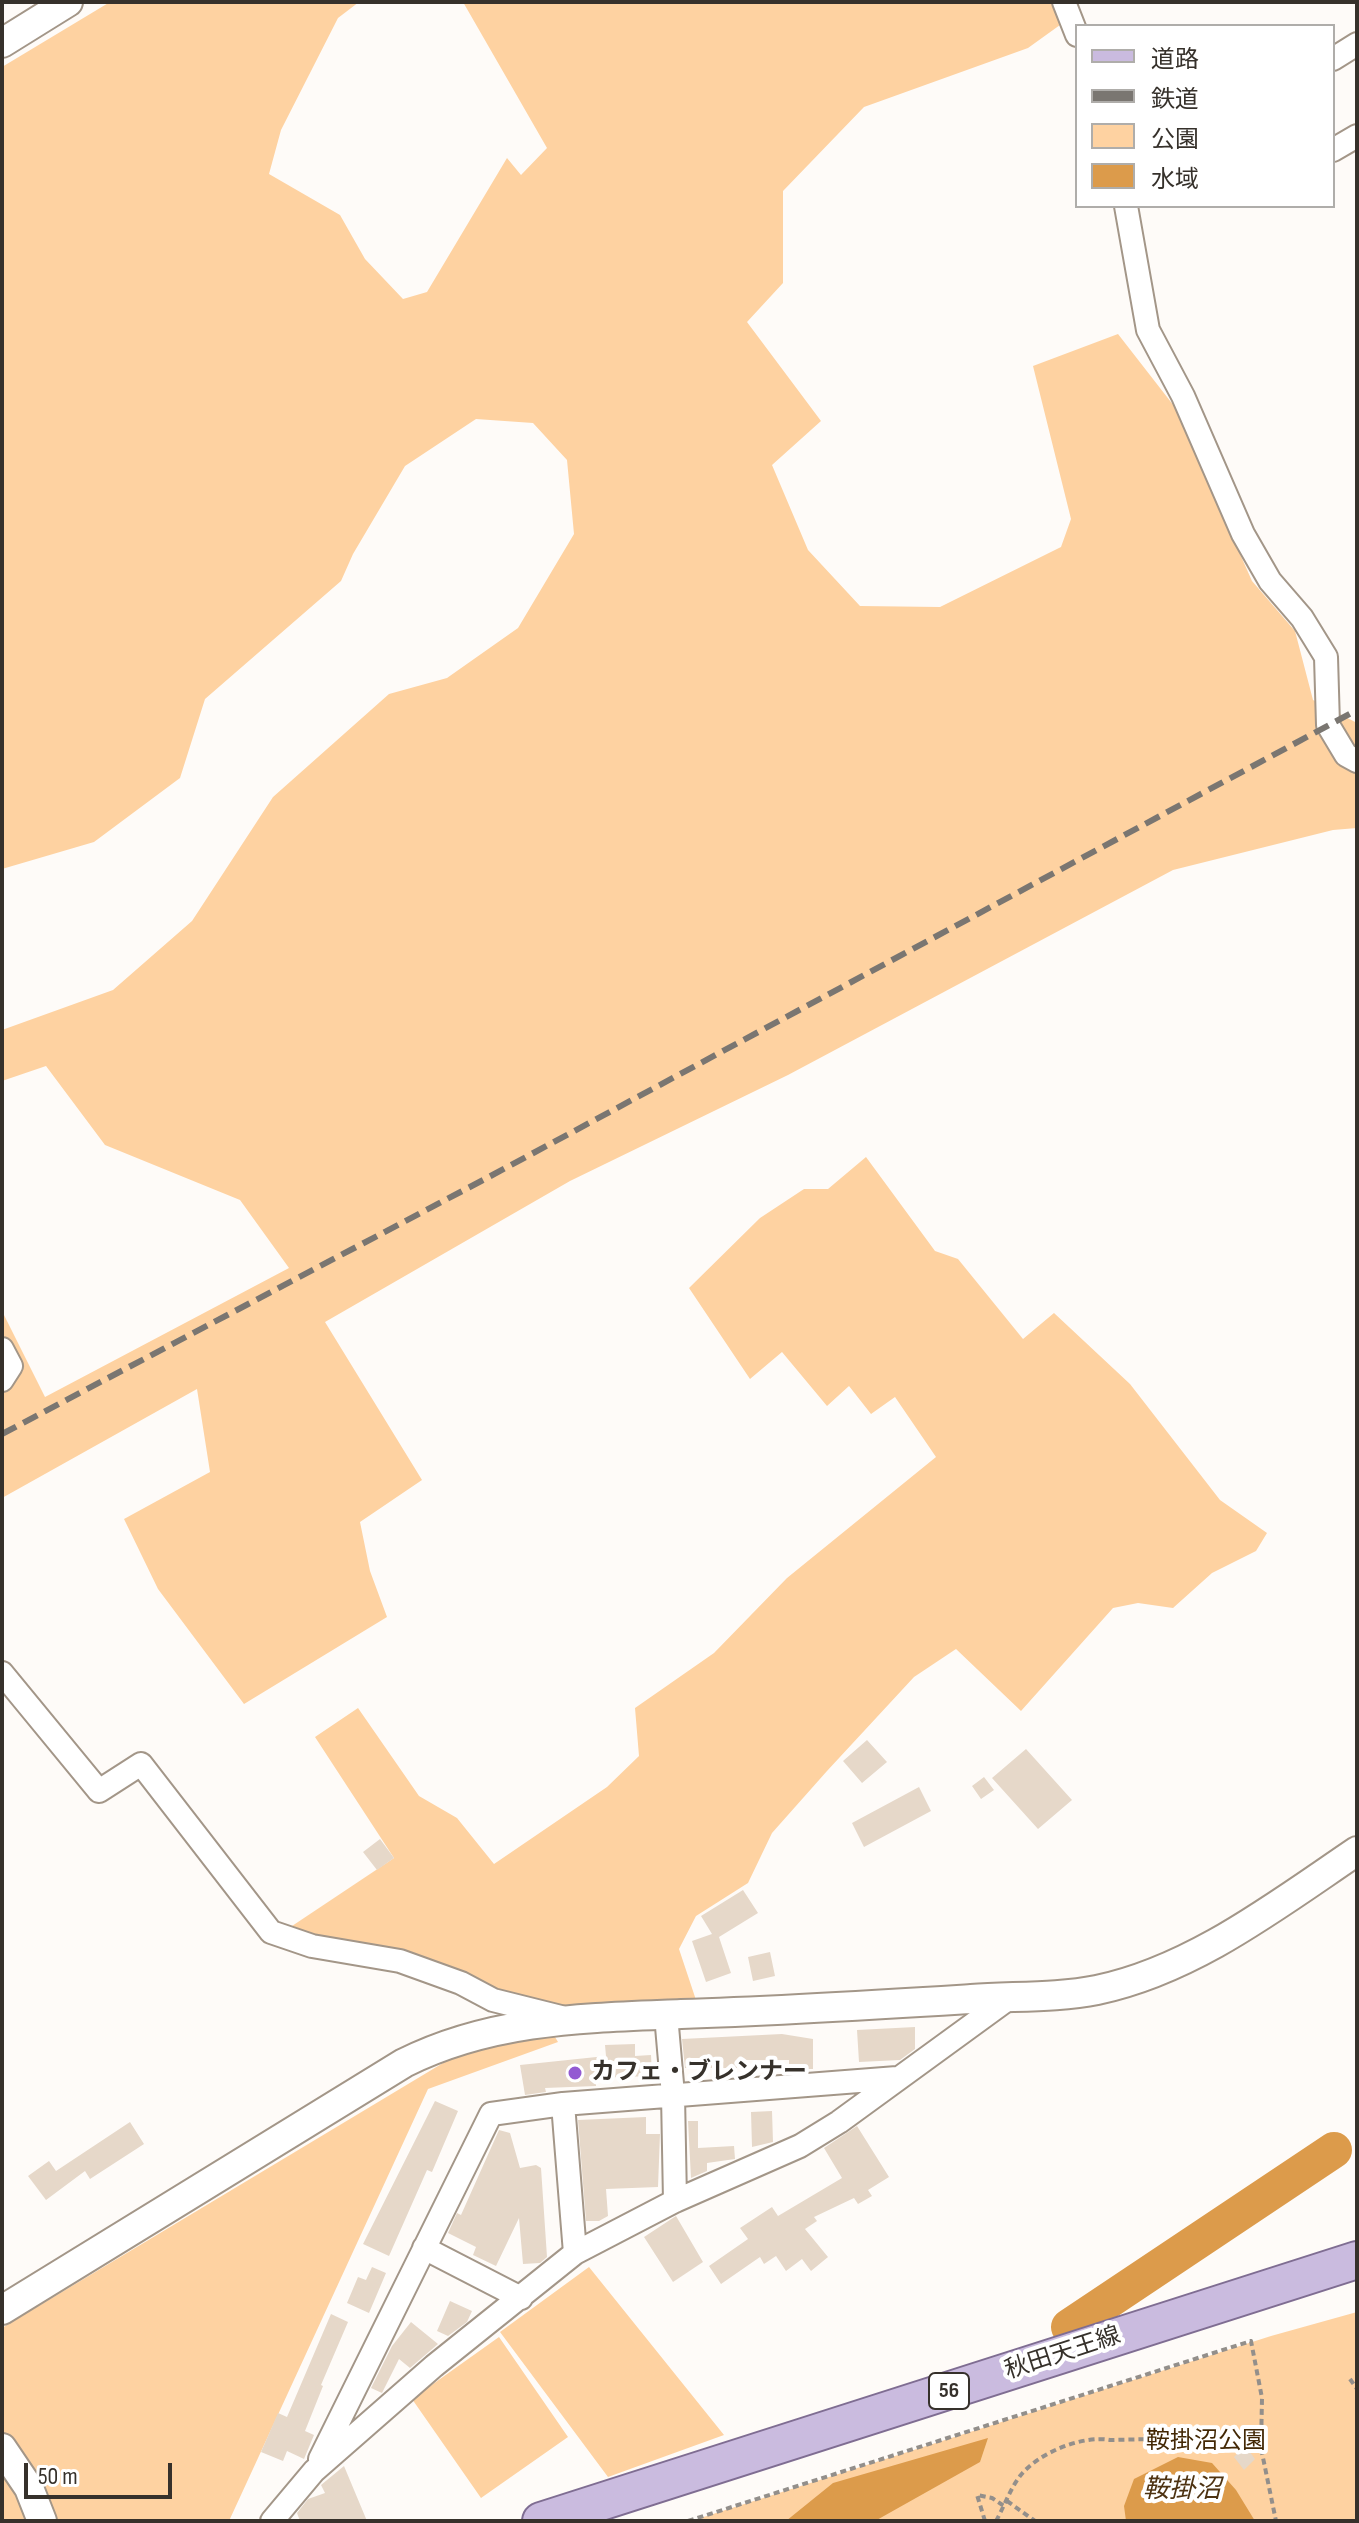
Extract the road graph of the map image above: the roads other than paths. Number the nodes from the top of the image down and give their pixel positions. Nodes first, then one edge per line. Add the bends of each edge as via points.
1 (68, 2) edge
2 (1064, 2) edge
3 (1075, 30) edge
4 (2, 43) edge
5 (1357, 44) edge
6 (1335, 58) edge
7 (1357, 136) edge
8 (1335, 149) edge
9 (1126, 208) edge
10 (1357, 761) edge
11 (2, 1349) edge
12 (2, 1380) edge
13 (2, 1673) edge
14 (1357, 1851) edge
15 (1012, 1996) junction
16 (666, 2015) junction
17 (565, 2018) junction
18 (898, 2078) junction
19 (673, 2095) junction
20 (563, 2104) junction
21 (675, 2201) junction
22 (424, 2248) junction
23 (575, 2253) junction
24 (1357, 2260) edge
25 (1357, 2286) edge
26 (521, 2298) junction
27 (2, 2310) edge
28 (2, 2448) edge
29 (314, 2471) junction
30 (42, 2521) edge
31 (272, 2521) edge
32 (541, 2521) edge
33 (620, 2521) edge

1 - 4 street
2 - 3 street
5 - 6 street
7 - 8 street
9 - 10 street via 1148,330 1243,534 1326,657 1328,725 1346,755
11 - 12 street via 11,1366
13 - 17 street via 99,1791 141,1764 271,1932 312,1946 400,1961 493,2000
14 - 15 street via 1212,1944 1147,1976 1095,1990
15 - 16 street
15 - 18 street
16 - 17 street
16 - 19 street
17 - 27 street via 476,2033 404,2063
18 - 19 street
18 - 21 street via 800,2146
19 - 20 street
19 - 21 street
20 - 22 street via 491,2114
20 - 23 street
21 - 23 street
22 - 26 street
22 - 29 street
23 - 26 street
24 - 32 main road, 秋田天王線 / 56
25 - 33 main road, 秋田天王線 / 56
26 - 29 street
28 - 30 street via 29,2488
29 - 31 street

